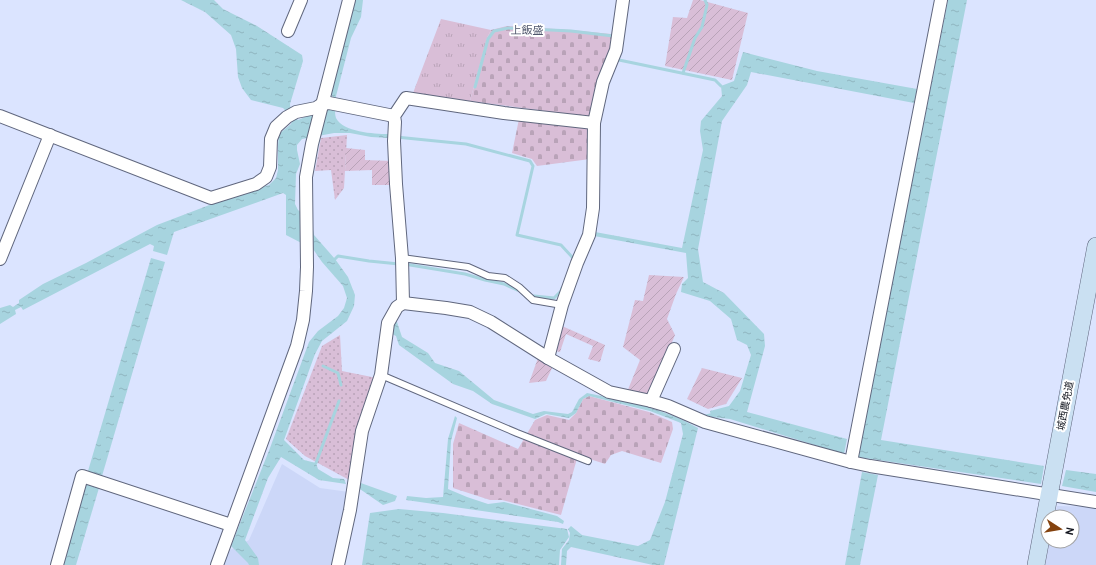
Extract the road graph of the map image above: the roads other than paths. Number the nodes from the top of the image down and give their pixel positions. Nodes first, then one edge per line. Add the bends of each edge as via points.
1 (301, 0) edge
2 (349, 0) edge
3 (623, 0) edge
4 (941, 0) edge
5 (288, 31) dead end
6 (329, 104) junction
7 (0, 116) edge
8 (394, 116) junction
9 (594, 123) junction
10 (50, 135) junction
11 (1096, 246) edge
12 (0, 259) edge
13 (402, 262) junction
14 (403, 303) junction
15 (562, 305) junction
16 (674, 349) dead end
17 (548, 358) junction
18 (381, 375) junction
19 (651, 401) junction
20 (588, 461) dead end
21 (851, 462) junction
22 (1050, 494) junction
23 (1096, 502) edge
24 (231, 525) junction
25 (57, 565) edge
26 (217, 565) edge
27 (338, 565) edge
28 (1036, 565) edge

1 - 5 street
2 - 6 street
3 - 9 street via 616,50 603,82
4 - 21 street
6 - 8 street
6 - 10 street via 291,114 276,127 271,139 270,167 266,177 256,184 211,198
6 - 24 street via 312,144 306,177 306,290 297,346
7 - 10 street
8 - 9 street via 406,98
8 - 13 street
9 - 15 street via 593,208 588,235
10 - 12 street
11 - 22 street, 城西農免道
13 - 14 street
13 - 15 lane via 468,267 488,276 505,278 533,300
14 - 17 street via 470,312 491,322
14 - 18 street via 397,307 388,323
15 - 17 street
16 - 19 street
17 - 19 street via 609,392
18 - 20 lane
18 - 27 street via 362,431 350,510
19 - 21 street via 701,420
21 - 22 street
22 - 23 street
22 - 28 street, 城西農免道
24 - 25 street via 82,476
24 - 26 street

